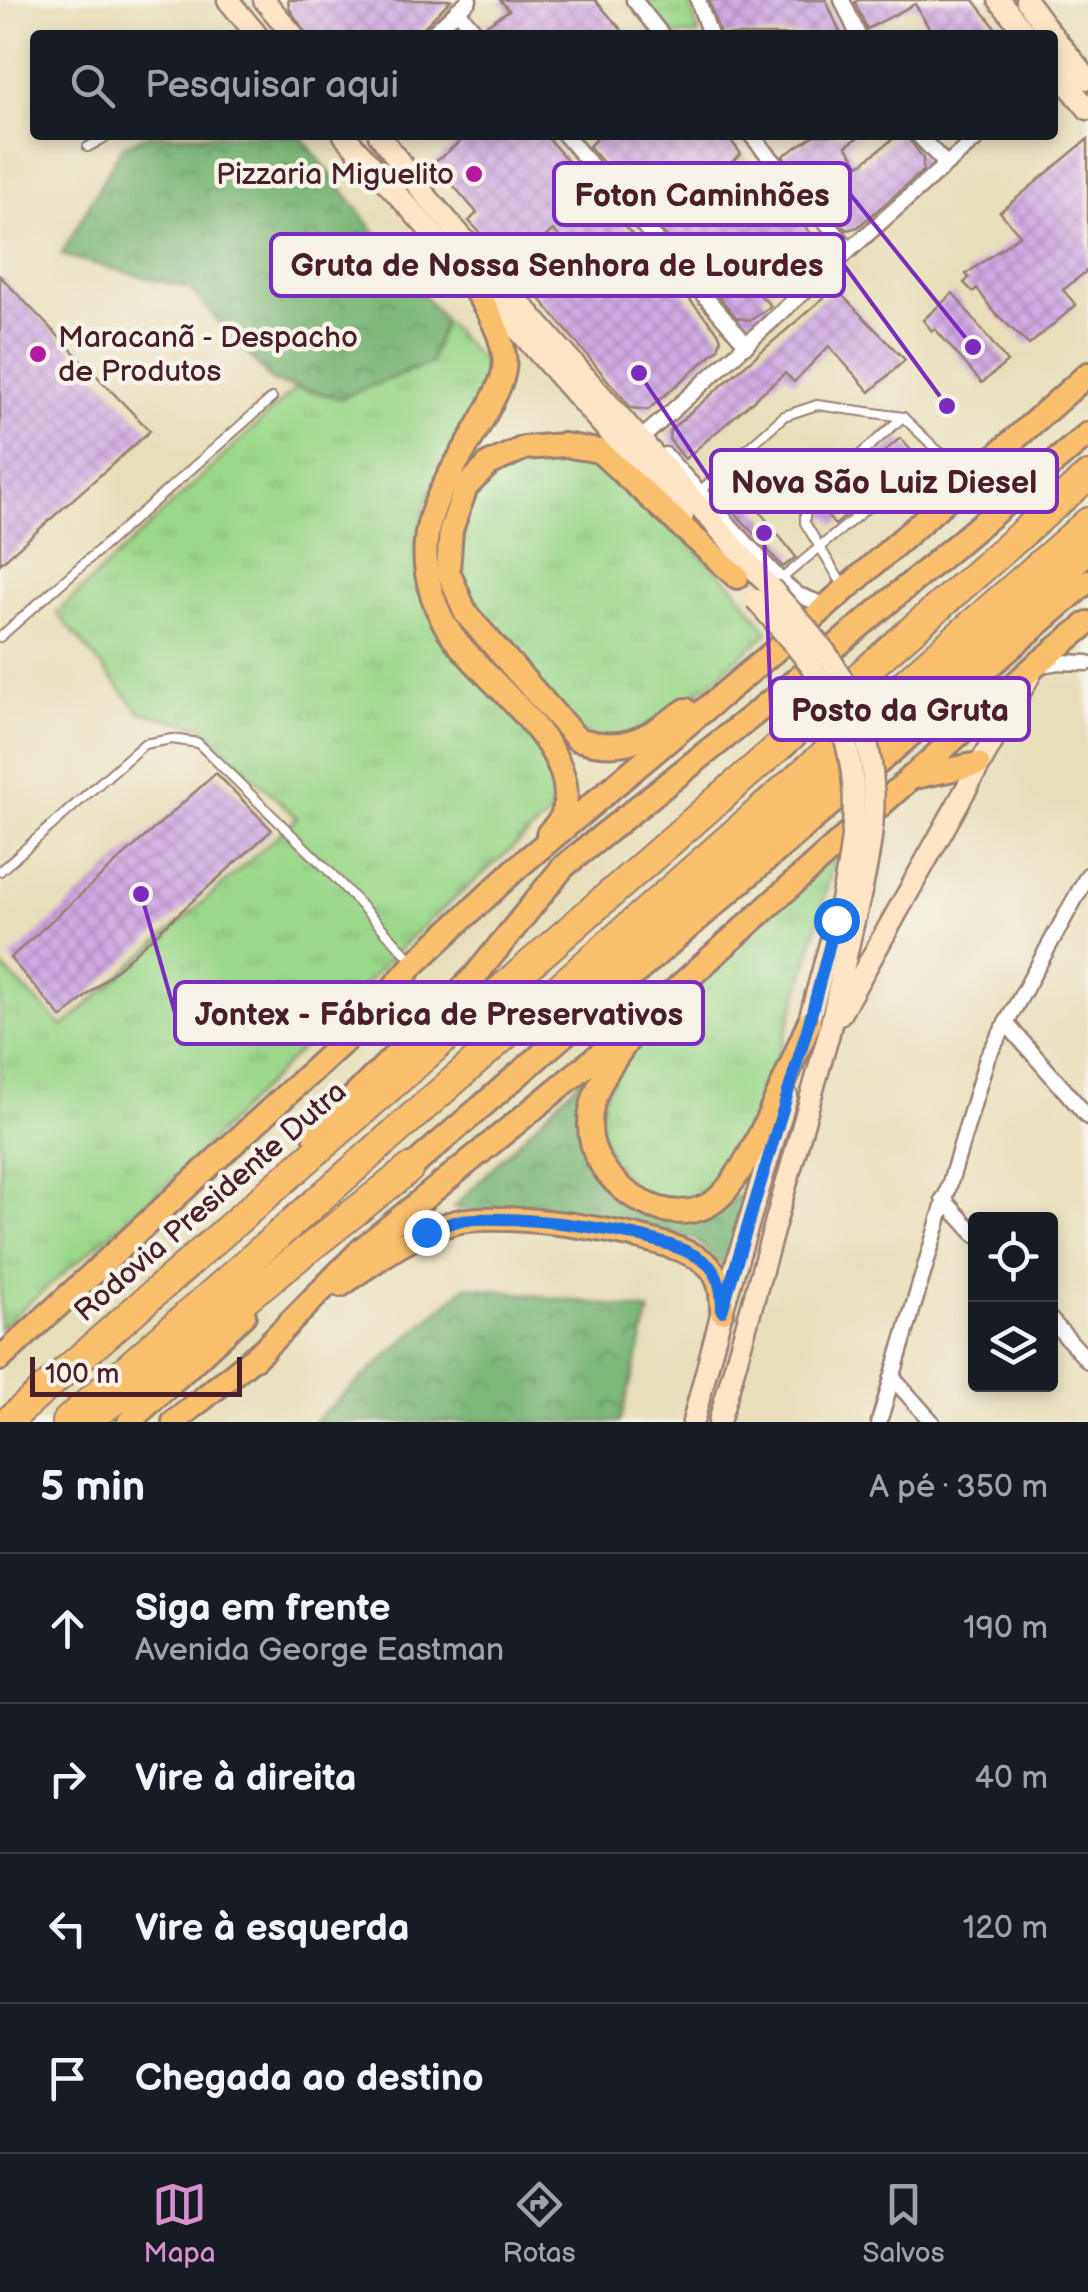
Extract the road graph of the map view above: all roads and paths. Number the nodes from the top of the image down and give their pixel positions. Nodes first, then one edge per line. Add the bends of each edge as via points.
1 (228, 0) edge
2 (264, 0) edge
3 (634, 0) edge
4 (698, 0) edge
5 (842, 0) edge
6 (999, 0) edge
7 (1026, 0) edge
8 (463, 5) edge
9 (253, 30) edge
10 (290, 30) edge
11 (436, 30) edge
12 (476, 30) edge
13 (658, 30) edge
14 (708, 30) edge
15 (856, 30) edge
16 (1022, 30) edge
17 (1048, 30) edge
18 (1058, 42) edge
19 (1058, 76) edge
20 (1088, 79) edge
21 (1088, 109) edge
22 (100, 140) edge
23 (348, 140) edge
24 (383, 140) edge
25 (569, 140) edge
26 (756, 140) edge
27 (923, 140) edge
28 (975, 140) edge
29 (88, 147) dead end
30 (946, 164) junction
31 (426, 196) junction
32 (446, 249) junction
33 (849, 249) junction
34 (747, 345) junction
35 (1088, 374) edge
36 (272, 398) dead end
37 (903, 418) junction
38 (1088, 434) edge
39 (645, 435) junction
40 (936, 450) junction
41 (975, 476) junction
42 (1088, 476) edge
43 (701, 490) junction
44 (1088, 522) edge
45 (822, 548) junction
46 (1088, 548) edge
47 (737, 577) junction
48 (1088, 581) edge
49 (845, 588) junction
50 (769, 589) junction
51 (827, 606) junction
52 (1088, 623) edge
53 (803, 627) junction
54 (0, 637) edge
55 (1088, 663) edge
56 (1035, 666) junction
57 (978, 764) junction
58 (910, 778) junction
59 (519, 866) junction
60 (0, 871) edge
61 (1087, 879) edge
62 (415, 963) junction
63 (644, 1018) junction
64 (1006, 1023) junction
65 (819, 1028) junction
66 (497, 1044) junction
67 (1088, 1117) edge
68 (409, 1169) junction
69 (944, 1200) junction
70 (968, 1226) edge
71 (722, 1311) junction
72 (1058, 1328) edge
73 (255, 1358) junction
74 (0, 1359) edge
75 (76, 1361) junction
76 (1088, 1361) edge
77 (892, 1377) junction
78 (8, 1422) edge
79 (66, 1422) edge
80 (82, 1422) edge
81 (129, 1422) edge
82 (174, 1422) edge
83 (693, 1422) edge
84 (718, 1422) edge
85 (880, 1422) edge
86 (932, 1422) edge

1 - 9 main road
2 - 10 main road
3 - 13 street
4 - 14 street
5 - 15 street
6 - 16 main road
7 - 17 main road
8 - 11 street
8 - 12 street
18 - 20 main road
19 - 21 main road
22 - 29 lane
23 - 32 main road
24 - 31 main road
25 - 34 street
26 - 33 street
27 - 30 street
28 - 30 street
30 - 33 street
31 - 39 street
31 - 50 main road
32 - 47 main road
32 - 59 main road via 498,329 506,374 436,500 423,546 432,594 451,634 549,746 566,782 562,817
33 - 34 street
34 - 39 street
35 - 41 main road
36 - 54 lane
37 - 40 lane
37 - 43 lane via 817,405 784,416
37 - 45 lane via 804,503 804,522
38 - 75 main road, Rodovia Presidente Dutra via 563,867 476,975
39 - 43 street
40 - 41 lane
40 - 45 lane
41 - 49 main road
42 - 75 highway, Rodovia Presidente Dutra
43 - 50 street
44 - 66 highway
45 - 49 lane
45 - 50 lane
46 - 66 highway via 584,994
47 - 50 main road
47 - 53 main road via 599,451 564,444 524,448 489,464 466,487 448,570 466,614 577,738 604,746 640,740
48 - 68 main road
49 - 51 main road
50 - 51 street
50 - 65 main road, bridge via 838,714 856,796 844,922
51 - 53 main road
52 - 56 main road
53 - 59 main road
55 - 56 street
56 - 57 main road
56 - 58 main road
57 - 58 main road
57 - 65 main road
58 - 63 main road
59 - 62 main road
60 - 62 lane via 144,744 198,742
61 - 64 street
62 - 74 main road via 352,1035
63 - 65 main road via 596,1087 592,1142 626,1192 680,1214 705,1207 727,1188
63 - 73 main road via 362,1249
64 - 67 street
64 - 69 street via 987,1058
65 - 71 main road
65 - 84 main road
66 - 79 highway
68 - 80 highway
68 - 81 main road
69 - 70 street
69 - 77 street
71 - 73 main road via 720,1285 708,1264 676,1246 591,1228 502,1218 459,1221 397,1246 329,1293
71 - 83 main road
72 - 76 street
73 - 82 main road
75 - 78 highway, Rodovia Presidente Dutra
77 - 85 street
77 - 86 street

